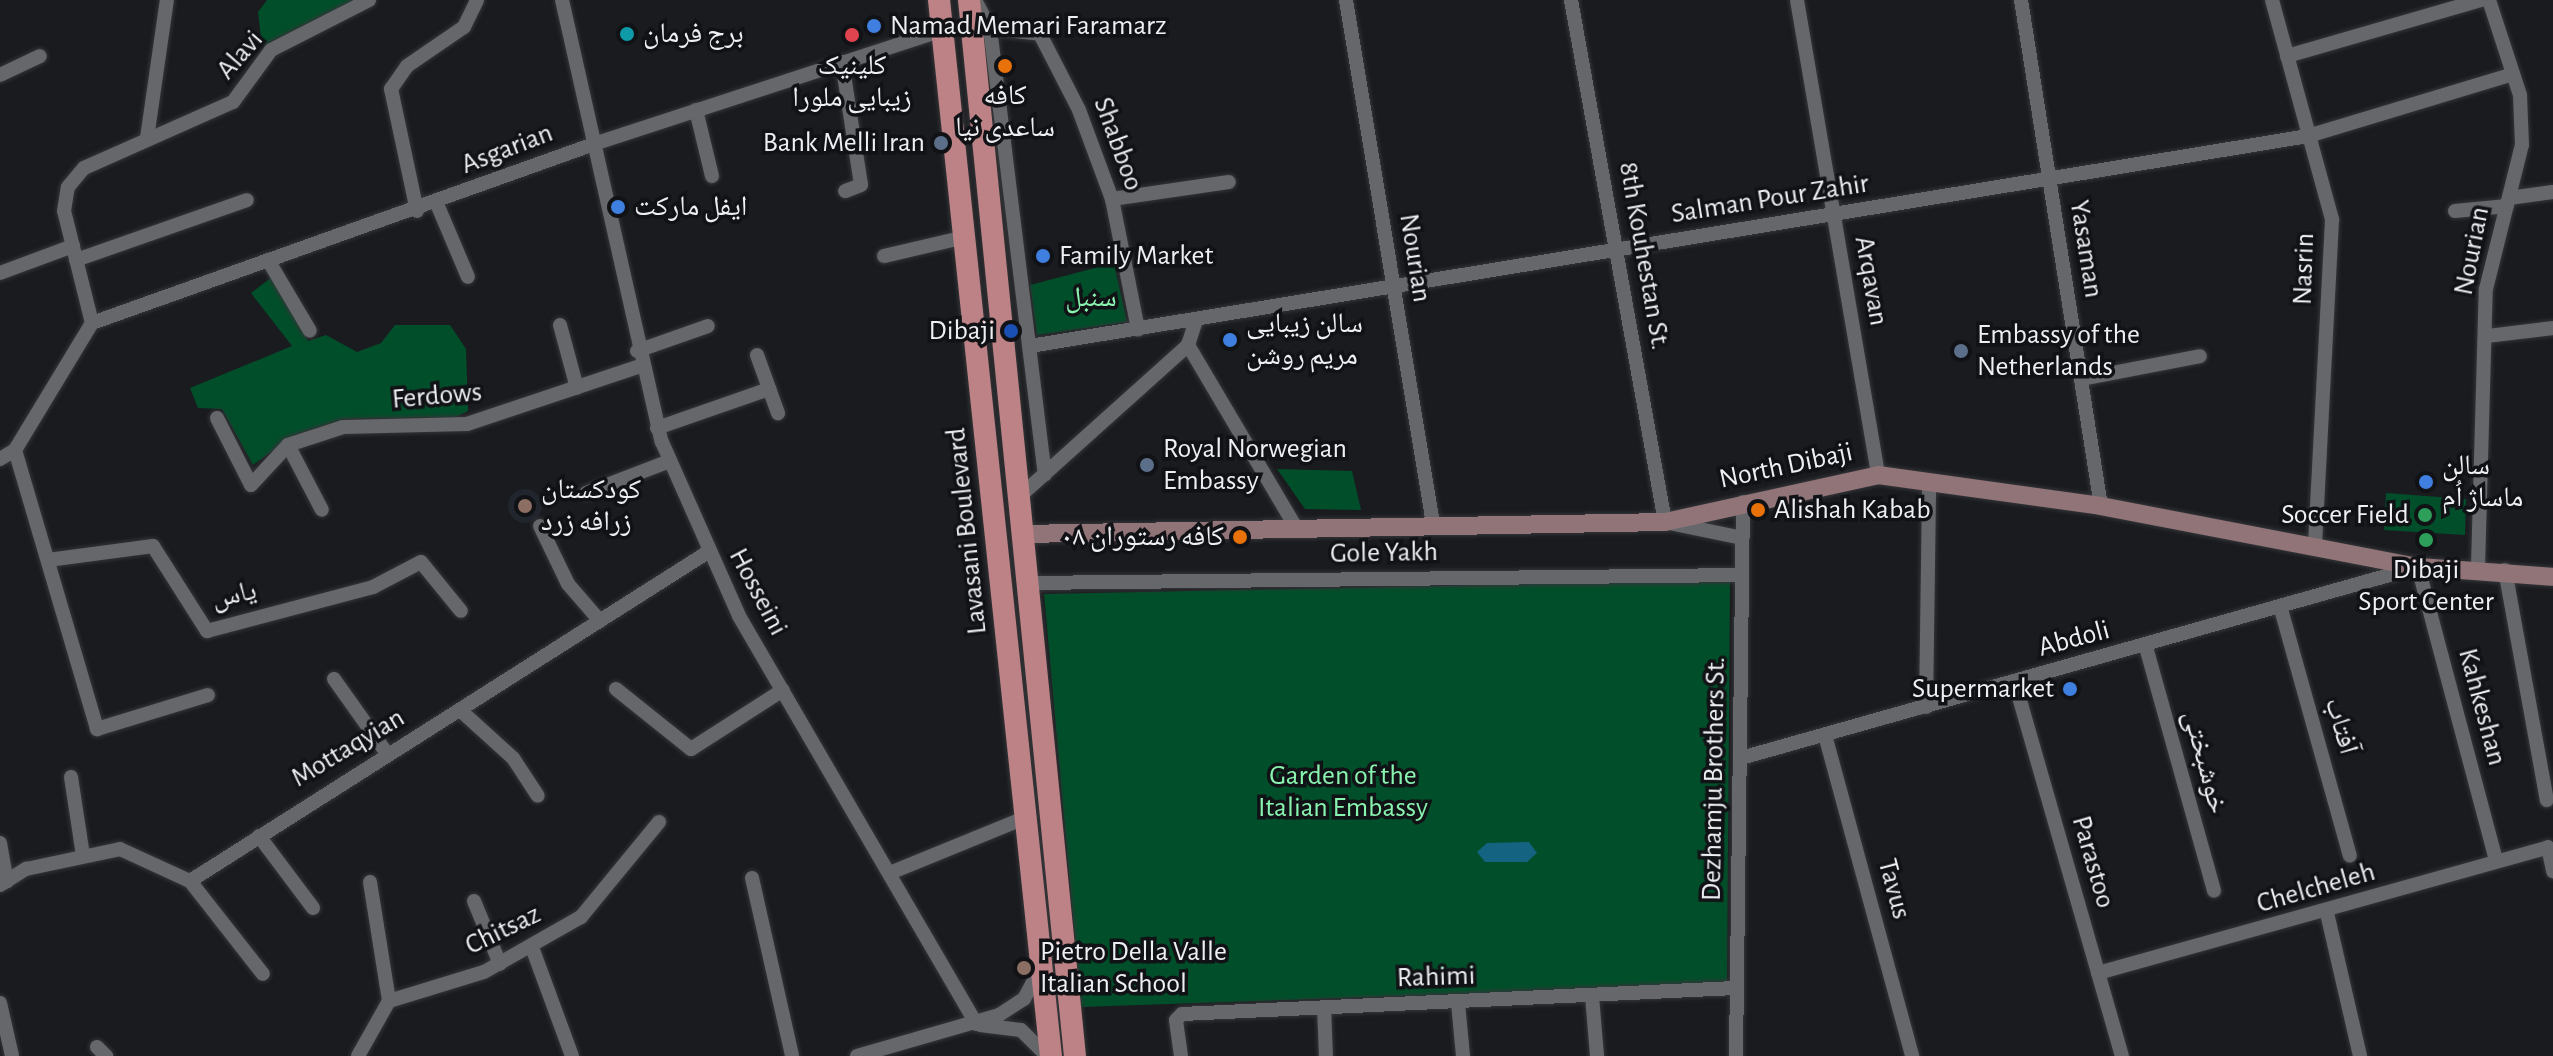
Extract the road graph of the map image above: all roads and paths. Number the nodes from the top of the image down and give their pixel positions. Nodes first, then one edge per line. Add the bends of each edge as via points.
1 (167, 0) edge
2 (369, 0) edge
3 (477, 0) edge
4 (562, 0) edge
5 (939, 0) edge
6 (969, 0) edge
7 (975, 0) edge
8 (1346, 0) edge
9 (1571, 0) edge
10 (1797, 0) edge
11 (2021, 0) edge
12 (2272, 0) edge
13 (2481, 0) edge
14 (2489, 0) edge
15 (990, 28) junction
16 (942, 30) junction
17 (40, 56) dead end
18 (2287, 56) junction
19 (842, 62) junction
20 (2513, 74) junction
21 (0, 75) edge
22 (696, 110) junction
23 (2308, 136) junction
24 (147, 138) junction
25 (597, 143) junction
26 (712, 176) dead end
27 (2049, 179) junction
28 (1229, 182) dead end
29 (845, 191) dead end
30 (2553, 192) edge
31 (1112, 199) junction
32 (247, 200) dead end
33 (2508, 202) junction
34 (437, 204) junction
35 (417, 211) junction
36 (2455, 211) dead end
37 (1834, 214) junction
38 (965, 237) junction
39 (1616, 250) junction
40 (74, 253) junction
41 (884, 256) dead end
42 (268, 260) junction
43 (0, 273) edge
44 (468, 277) dead end
45 (1393, 287) junction
46 (1196, 321) junction
47 (92, 323) junction
48 (560, 325) dead end
49 (708, 326) dead end
50 (2553, 328) edge
51 (1138, 329) junction
52 (310, 331) dead end
53 (2487, 336) junction
54 (1188, 345) junction
55 (1030, 346) junction
56 (757, 355) dead end
57 (2200, 356) dead end
58 (638, 358) junction
59 (2081, 379) junction
60 (577, 388) junction
61 (769, 389) junction
62 (778, 413) dead end
63 (217, 418) dead end
64 (657, 428) junction
65 (288, 445) junction
66 (15, 450) junction
67 (0, 459) edge
68 (670, 461) junction
69 (1045, 475) junction
70 (1878, 475) junction
71 (1929, 482) junction
72 (586, 493) dead end
73 (1020, 496) junction
74 (1743, 502) junction
75 (2101, 506) junction
76 (322, 510) dead end
77 (1665, 522) junction
78 (1433, 524) junction
79 (540, 526) dead end
80 (1295, 526) junction
81 (1023, 534) junction
82 (1742, 538) junction
83 (2315, 546) junction
84 (708, 552) junction
85 (2368, 556) junction
86 (48, 560) junction
87 (2418, 567) junction
88 (2478, 567) junction
89 (2505, 570) junction
90 (1742, 575) junction
91 (2553, 577) edge
92 (1028, 583) junction
93 (2365, 586) junction
94 (2281, 609) junction
95 (461, 611) dead end
96 (600, 621) junction
97 (2146, 647) junction
98 (334, 679) dead end
99 (2015, 683) junction
100 (616, 689) dead end
101 (783, 690) junction
102 (208, 695) dead end
103 (1926, 707) junction
104 (460, 710) junction
105 (1825, 735) junction
106 (388, 755) junction
107 (1741, 758) junction
108 (71, 777) dead end
109 (538, 796) dead end
110 (2547, 800) dead end
111 (1029, 816) junction
112 (659, 822) dead end
113 (259, 836) junction
114 (0, 843) edge
115 (83, 855) junction
116 (2350, 856) dead end
117 (2496, 861) junction
118 (2553, 871) edge
119 (892, 872) junction
120 (752, 878) dead end
121 (190, 881) junction
122 (370, 882) dead end
123 (4, 883) edge
124 (2214, 891) dead end
125 (474, 901) dead end
126 (313, 908) dead end
127 (2327, 913) junction
128 (533, 950) junction
129 (500, 964) junction
130 (1042, 965) junction
131 (2098, 973) junction
132 (263, 974) dead end
133 (1736, 988) junction
134 (1592, 996) junction
135 (389, 1001) junction
136 (0, 1003) edge
137 (1458, 1003) junction
138 (1324, 1007) junction
139 (976, 1024) junction
140 (12, 1056) edge
141 (358, 1056) edge
142 (572, 1056) edge
143 (792, 1056) edge
144 (857, 1056) edge
145 (1049, 1056) edge
146 (1075, 1056) edge
147 (1181, 1056) edge
148 (1326, 1056) edge
149 (1463, 1056) edge
150 (1597, 1056) edge
151 (1736, 1056) edge
152 (1912, 1056) edge
153 (2122, 1056) edge
154 (2360, 1056) edge

1 - 24 street
2 - 24 street, Alavi via 271,50 233,102
3 - 35 street via 464,27 407,66 391,89
4 - 25 street, Hosseini
5 - 16 main road, Lavasani Boulevard
6 - 73 main road, Lavasani Boulevard
7 - 15 street
8 - 45 street, Nourian
9 - 39 street, 8th Kouhestan St.
10 - 37 street, Arqavan
11 - 27 street, Yasaman
12 - 18 street, Nasrin
13 - 18 street
14 - 20 street, Nourian
15 - 31 street, Shabboo via 1031,30 1045,41
15 - 55 street
16 - 19 street, Asgarian
16 - 38 main road, Lavasani Boulevard
17 - 21 street
18 - 23 street, Nasrin
19 - 22 street, Asgarian
19 - 29 street via 861,185
20 - 23 street, Salman Pour Zahir
20 - 33 street, Nourian via 2522,145
22 - 25 street, Asgarian
22 - 26 street
23 - 27 street, Salman Pour Zahir
23 - 83 street, Nasrin via 2332,220 2333,257
24 - 40 street, Alavi via 84,168 68,187
25 - 34 street, Asgarian
25 - 58 street, Hosseini
27 - 37 street, Salman Pour Zahir
27 - 59 street, Yasaman
28 - 31 street
30 - 33 street
31 - 51 street, Shabboo
32 - 40 street
33 - 36 street
33 - 53 street, Nourian via 2486,289
34 - 35 street, Asgarian
34 - 44 street
35 - 42 street, Asgarian
37 - 39 street, Salman Pour Zahir
37 - 70 street, Arqavan
38 - 41 street
38 - 111 main road, Lavasani Boulevard
39 - 45 street, Salman Pour Zahir
39 - 77 street, 8th Kouhestan St.
40 - 43 street
40 - 47 street, Alavi
42 - 47 street, Asgarian
42 - 52 street
45 - 46 street, Salman Pour Zahir
45 - 78 street, Nourian
46 - 51 street, Salman Pour Zahir
46 - 54 street
47 - 66 street
48 - 60 street
49 - 58 street, Ferdows
50 - 53 street
51 - 55 street, Salman Pour Zahir
53 - 88 street, Nourian
54 - 69 street
54 - 80 street
55 - 69 street
56 - 61 street
57 - 59 street
58 - 60 street, Ferdows
58 - 64 street, Hosseini
59 - 75 street, Yasaman
60 - 65 street, Ferdows via 467,424 343,427
61 - 62 street
61 - 64 street
63 - 65 street, Ferdows via 251,485
64 - 68 street, Hosseini
65 - 76 street
66 - 67 street
66 - 86 street
68 - 72 street
68 - 84 street, Hosseini
69 - 73 street
70 - 71 main road, North Dibaji
70 - 74 main road, North Dibaji
71 - 75 main road, North Dibaji
71 - 103 street
73 - 81 main road, Lavasani Boulevard
74 - 77 main road, North Dibaji
74 - 82 street, Dezhamju Brothers St.
75 - 83 main road, North Dibaji
77 - 78 main road, North Dibaji
77 - 82 street
78 - 80 main road, North Dibaji
79 - 96 street via 568,584
80 - 81 main road, North Dibaji
81 - 92 main road, Lavasani Boulevard
82 - 90 street, Dezhamju Brothers St.
83 - 85 main road, North Dibaji
84 - 96 street, Mottaqyian
84 - 101 street, Hosseini
85 - 87 main road, North Dibaji
85 - 93 street via 2375,572
86 - 95 street, یاس via 153,546 207,631 373,587 421,562
86 - 102 street via 97,729
87 - 88 main road, North Dibaji
87 - 93 street, Abdoli
87 - 117 street, Kahkeshan
88 - 89 main road, North Dibaji
89 - 91 main road, North Dibaji
89 - 110 street
90 - 92 street, Gole Yakh
90 - 107 street, Dezhamju Brothers St.
92 - 146 main road, Lavasani Boulevard
93 - 94 street, Abdoli
94 - 97 street, Abdoli
94 - 116 street, آفتاب
96 - 104 street, Mottaqyian
97 - 99 street, Abdoli
97 - 124 street, خوشبختی
98 - 106 street
99 - 103 street, Abdoli
99 - 131 street, Parastoo
100 - 101 street via 691,749
101 - 119 street, Hosseini
103 - 105 street, Abdoli
104 - 106 street, Mottaqyian
104 - 109 street via 513,758
105 - 107 street, Abdoli
105 - 152 street, Tavus
106 - 113 street, Mottaqyian
107 - 133 street, Dezhamju Brothers St.
108 - 115 street
111 - 119 street
111 - 130 main road, Lavasani Boulevard
112 - 128 street, Chitsaz via 581,917
113 - 121 street, Mottaqyian
113 - 126 street
114 - 123 street
115 - 121 street via 120,849
115 - 123 street
117 - 118 street, Chelcheleh via 2548,847
117 - 127 street, Chelcheleh
119 - 139 street, Hosseini
120 - 143 street
121 - 132 street
122 - 135 street
125 - 129 street
127 - 131 street, Chelcheleh
127 - 154 street
128 - 129 street, Chitsaz
128 - 142 street
129 - 135 street, Chitsaz
130 - 139 street via 1024,999
130 - 145 main road, Lavasani Boulevard
131 - 153 street, Parastoo
133 - 134 street, Rahimi
133 - 151 street, Dezhamju Brothers St.
134 - 137 street, Rahimi
134 - 150 street
135 - 141 street
136 - 140 street
137 - 138 street, Rahimi
137 - 149 street
138 - 147 street, Rahimi via 1182,1014 1176,1020
138 - 148 street
139 - 144 street
139 - 145 street via 1021,1030

